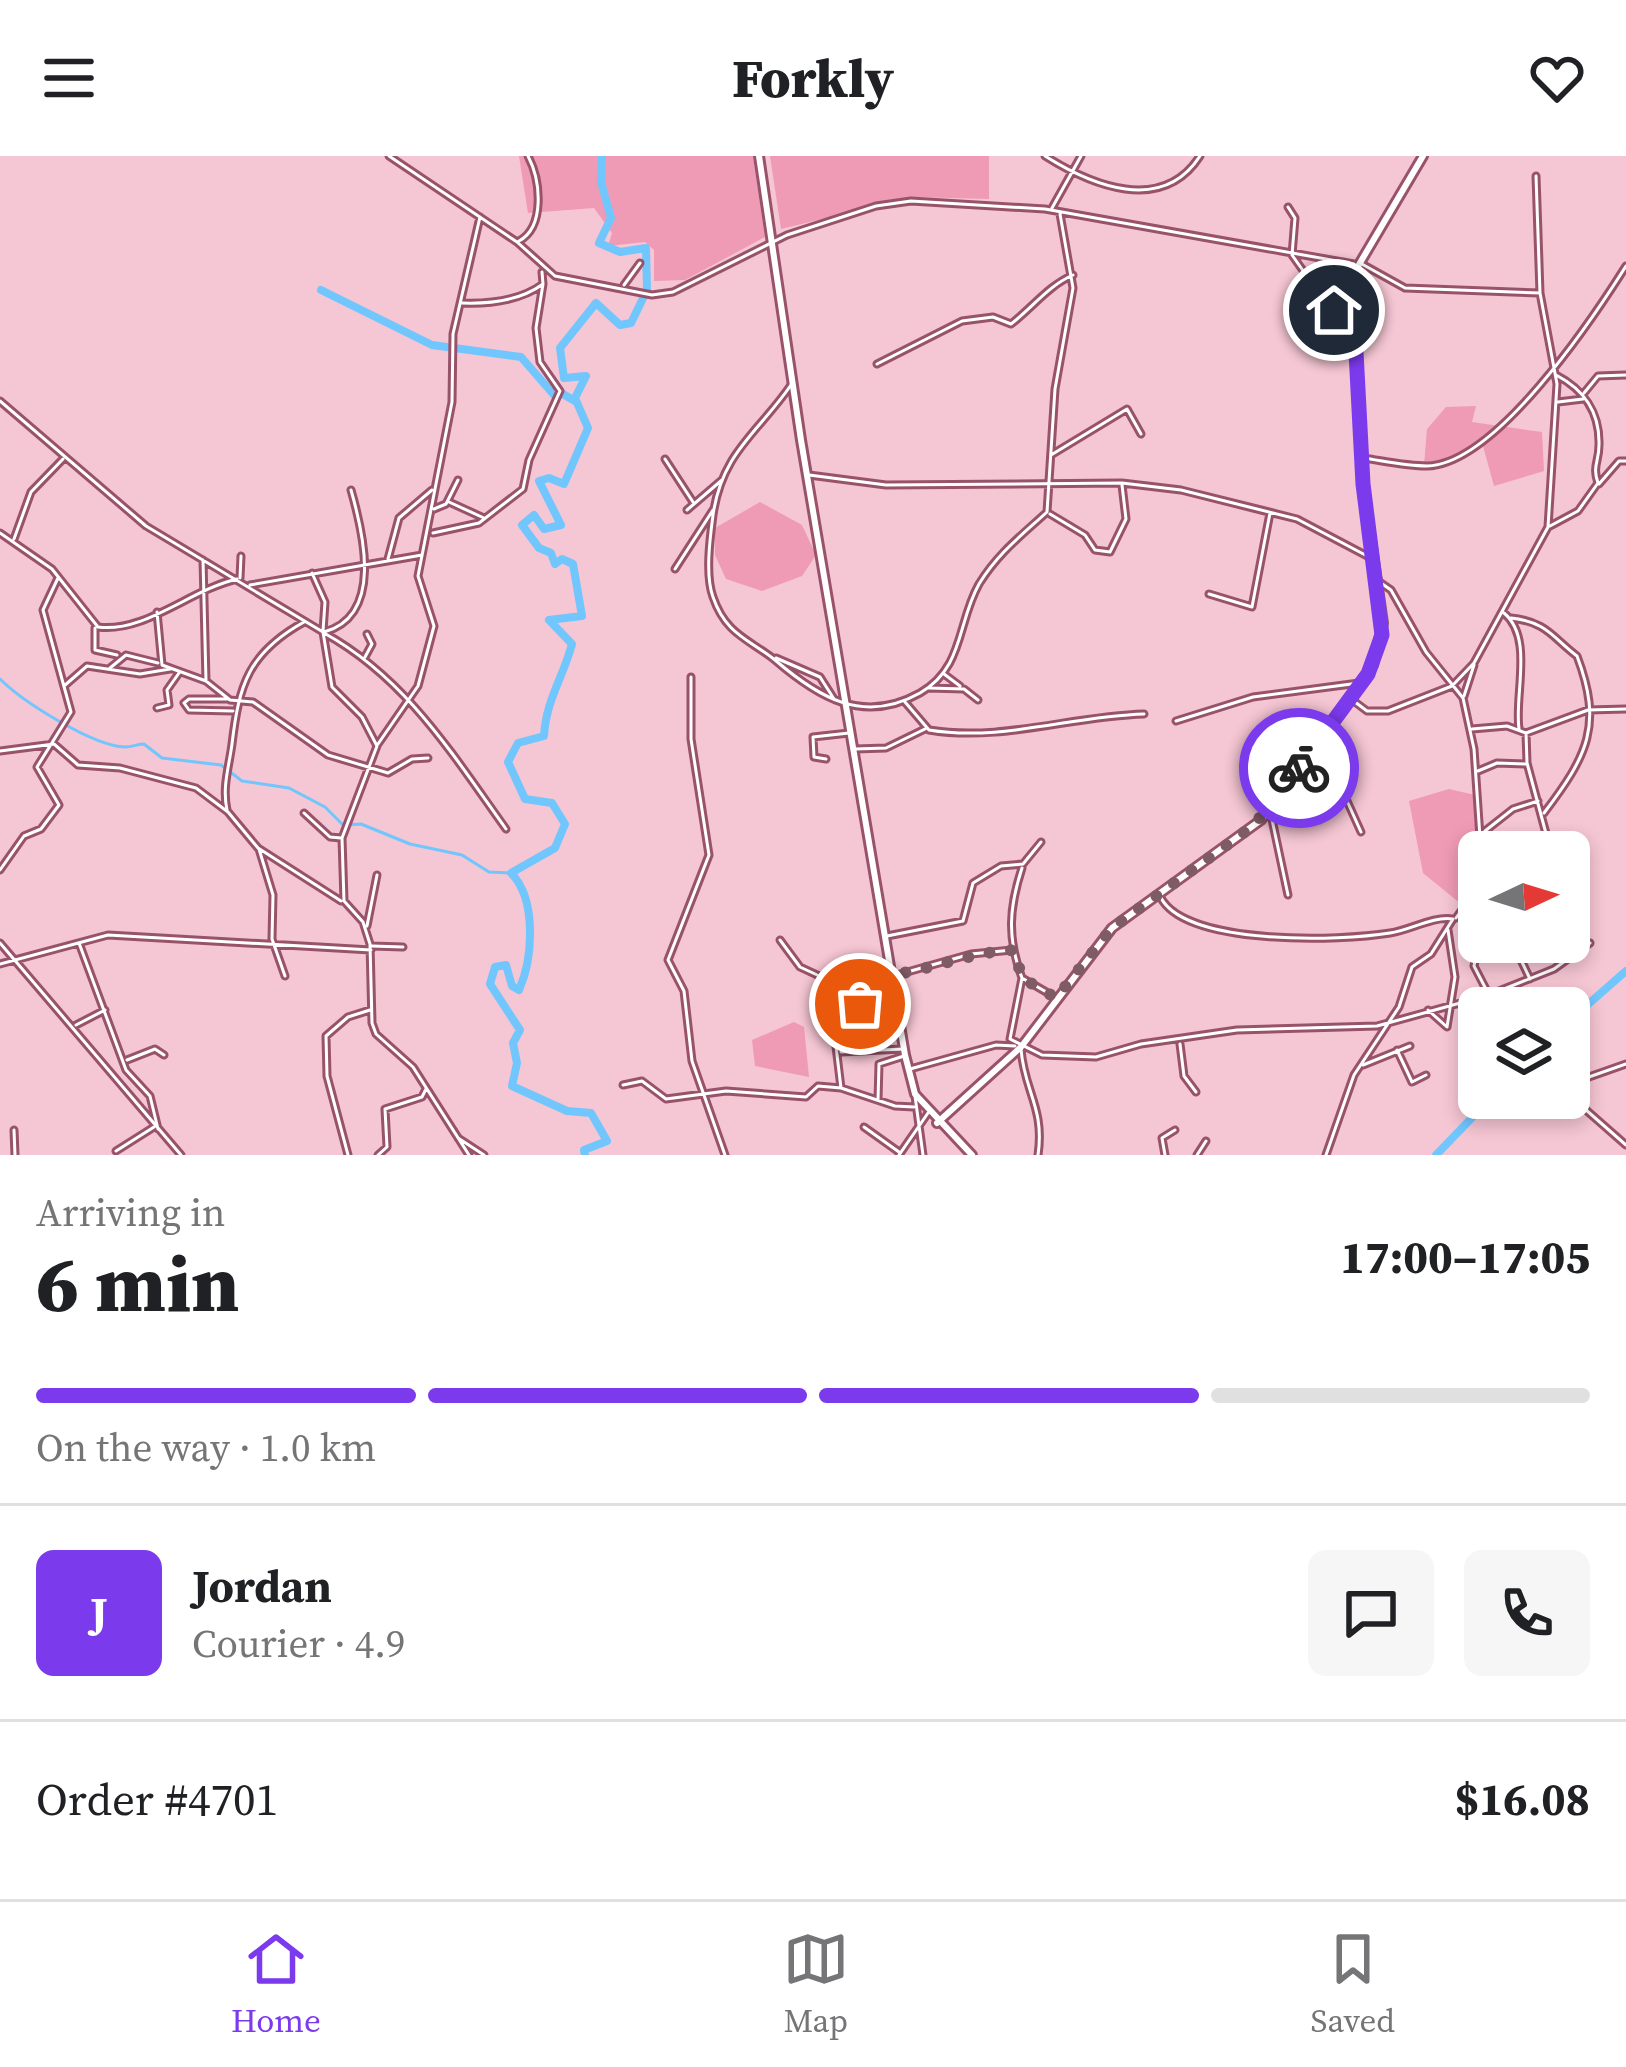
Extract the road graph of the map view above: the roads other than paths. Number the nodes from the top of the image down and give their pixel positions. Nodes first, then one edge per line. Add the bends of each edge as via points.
1 (389, 156) edge
2 (528, 156) edge
3 (759, 156) edge
4 (1045, 156) edge
5 (1081, 156) edge
6 (1199, 156) edge
7 (1423, 156) edge
8 (1070, 171) junction
9 (1536, 176) dead end
10 (1288, 206) dead end
11 (1051, 210) junction
12 (1059, 211) junction
13 (479, 217) junction
14 (517, 242) junction
15 (772, 243) junction
16 (1292, 251) junction
17 (640, 262) dead end
18 (1357, 263) junction
19 (1626, 266) edge
20 (541, 267) junction
21 (1072, 275) junction
22 (543, 284) junction
23 (623, 287) junction
24 (1540, 293) junction
25 (460, 303) junction
26 (1334, 314) junction
27 (877, 364) dead end
28 (1556, 372) junction
29 (1626, 375) edge
30 (792, 384) junction
31 (1584, 398) junction
32 (0, 401) edge
33 (1558, 402) junction
34 (1141, 434) dead end
35 (1049, 456) junction
36 (64, 458) junction
37 (1363, 458) junction
38 (665, 459) dead end
39 (1626, 461) edge
40 (807, 475) junction
41 (723, 479) junction
42 (458, 480) dead end
43 (1122, 483) junction
44 (1048, 485) junction
45 (1598, 485) junction
46 (351, 490) dead end
47 (432, 490) junction
48 (448, 502) junction
49 (693, 502) junction
50 (432, 509) junction
51 (714, 509) junction
52 (687, 510) dead end
53 (1553, 510) junction
54 (1270, 511) junction
55 (1047, 512) junction
56 (1570, 513) junction
57 (485, 519) junction
58 (1548, 527) junction
59 (431, 532) junction
60 (0, 533) edge
61 (14, 539) junction
62 (422, 555) junction
63 (242, 556) dead end
64 (203, 558) junction
65 (1374, 559) junction
66 (387, 561) junction
67 (364, 564) junction
68 (675, 569) dead end
69 (312, 573) junction
70 (58, 578) junction
71 (239, 579) junction
72 (1377, 580) junction
73 (248, 585) junction
74 (202, 588) junction
75 (1209, 594) dead end
76 (157, 612) junction
77 (1503, 612) junction
78 (1511, 618) junction
79 (306, 621) junction
80 (95, 626) junction
81 (323, 632) junction
82 (368, 634) dead end
83 (119, 656) junction
84 (769, 656) junction
85 (364, 659) junction
86 (1474, 663) junction
87 (160, 664) junction
88 (110, 668) junction
89 (172, 669) junction
90 (180, 672) junction
91 (944, 673) junction
92 (691, 677) dead end
93 (206, 681) junction
94 (1361, 683) junction
95 (64, 686) junction
96 (1452, 686) junction
97 (927, 688) junction
98 (964, 689) junction
99 (1350, 698) junction
100 (1463, 698) junction
101 (410, 699) junction
102 (233, 700) junction
103 (904, 700) junction
104 (978, 700) dead end
105 (836, 701) junction
106 (157, 707) dead end
107 (1593, 708) junction
108 (847, 709) junction
109 (1626, 709) edge
110 (234, 711) junction
111 (1144, 714) dead end
112 (1176, 722) dead end
113 (926, 728) junction
114 (1470, 729) junction
115 (851, 733) junction
116 (1522, 733) junction
117 (51, 744) junction
118 (377, 746) junction
119 (852, 749) junction
120 (0, 752) edge
121 (428, 758) dead end
122 (826, 759) dead end
123 (1527, 763) junction
124 (368, 769) junction
125 (1474, 772) junction
126 (1278, 796) junction
127 (1539, 800) junction
128 (1269, 809) junction
129 (227, 812) junction
130 (1544, 813) junction
131 (304, 814) dead end
132 (506, 829) dead end
133 (1483, 831) edge
134 (1484, 831) edge
135 (1547, 831) edge
136 (1360, 832) dead end
137 (342, 838) junction
138 (1041, 842) dead end
139 (258, 848) junction
140 (1024, 865) junction
141 (0, 870) edge
142 (377, 875) dead end
143 (1162, 890) junction
144 (1288, 896) dead end
145 (347, 906) junction
146 (1458, 914) edge
147 (1458, 918) edge
148 (1454, 919) junction
149 (366, 928) junction
150 (1448, 928) junction
151 (885, 936) junction
152 (780, 940) dead end
153 (78, 941) junction
154 (0, 944) edge
155 (276, 945) junction
156 (403, 947) dead end
157 (370, 948) junction
158 (1014, 950) junction
159 (15, 959) junction
160 (1522, 963) edge
161 (1558, 963) edge
162 (0, 964) edge
163 (285, 976) dead end
164 (892, 977) junction
165 (824, 978) junction
166 (1022, 978) junction
167 (1530, 980) junction
168 (866, 982) junction
169 (1511, 987) edge
170 (1056, 998) junction
171 (1458, 1002) edge
172 (856, 1004) junction
173 (1447, 1004) junction
174 (106, 1009) junction
175 (897, 1009) junction
176 (371, 1010) junction
177 (1428, 1010) junction
178 (1392, 1018) junction
179 (73, 1026) junction
180 (835, 1039) junction
181 (1179, 1040) junction
182 (1410, 1046) dead end
183 (1018, 1047) junction
184 (1397, 1050) junction
185 (839, 1052) junction
186 (905, 1052) junction
187 (164, 1055) dead end
188 (126, 1061) junction
189 (1626, 1064) edge
190 (1361, 1065) junction
191 (908, 1070) junction
192 (1426, 1075) dead end
193 (1590, 1077) edge
194 (623, 1085) dead end
195 (426, 1087) junction
196 (841, 1088) junction
197 (1196, 1092) dead end
198 (705, 1094) junction
199 (915, 1094) junction
200 (878, 1101) junction
201 (914, 1107) junction
202 (928, 1113) junction
203 (1590, 1113) edge
204 (919, 1123) junction
205 (937, 1124) junction
206 (157, 1127) junction
207 (864, 1127) dead end
208 (14, 1130) dead end
209 (1175, 1130) dead end
210 (457, 1137) junction
211 (1206, 1141) dead end
212 (1626, 1145) edge
213 (116, 1151) dead end
214 (900, 1154) edge
215 (15, 1155) edge
216 (181, 1155) edge
217 (348, 1155) edge
218 (378, 1155) edge
219 (470, 1155) edge
220 (484, 1155) edge
221 (725, 1155) edge
222 (923, 1155) edge
223 (972, 1155) edge
224 (1038, 1155) edge
225 (1165, 1155) edge
226 (1197, 1155) edge
227 (1326, 1155) edge

1 - 13 street
2 - 14 street via 538,220
3 - 15 street
4 - 8 street
5 - 8 street
6 - 8 street via 1178,179 1136,190 1114,190
7 - 18 street
8 - 11 street
9 - 24 street
10 - 16 street
11 - 12 street
11 - 15 street via 897,202
12 - 16 street
12 - 21 street
13 - 14 street
13 - 25 street
14 - 20 street
15 - 23 street via 675,291
15 - 30 street
16 - 18 street
16 - 26 street
17 - 23 street
18 - 24 street via 1405,288
18 - 26 street
19 - 28 street
20 - 22 street
20 - 23 street via 568,282
21 - 27 street via 1011,324 962,321
21 - 35 street
22 - 25 street via 494,303
22 - 57 street via 540,362 559,398 523,489
24 - 28 street
25 - 47 street via 452,402
26 - 37 street via 1356,352
28 - 31 street
28 - 33 street
28 - 37 street via 1473,450 1429,466
29 - 31 street via 1598,376
30 - 40 street
30 - 41 street via 734,449
31 - 33 street
31 - 45 street via 1597,420
32 - 36 street
33 - 53 street via 1549,456
34 - 35 street via 1127,409
35 - 44 street
36 - 61 street via 32,492
36 - 64 street via 139,520
37 - 65 street
38 - 49 street
39 - 45 street
40 - 44 street via 886,485
40 - 108 street
41 - 49 street
41 - 51 street
42 - 48 street
43 - 44 street
43 - 54 street
43 - 55 street via 1126,519 1110,552 1095,550
44 - 55 street
45 - 56 street
46 - 67 street
47 - 50 street
47 - 66 street via 399,518
48 - 50 street
48 - 57 street
49 - 52 street
50 - 59 street
51 - 68 street
51 - 84 street via 713,599 734,633
53 - 56 street
53 - 58 street
54 - 65 street
54 - 75 street via 1252,607
55 - 91 street via 1017,534 981,581
56 - 58 street
57 - 59 street
58 - 77 street
59 - 62 street
60 - 61 street
61 - 70 street
62 - 66 street
62 - 101 street via 418,580 434,626
63 - 71 street
64 - 71 street
64 - 74 street
65 - 72 street
66 - 67 street
67 - 69 street
67 - 81 street via 354,611
69 - 73 street
69 - 81 street via 325,602
70 - 80 street
70 - 95 street via 43,610
71 - 73 street
71 - 74 street
72 - 94 street via 1382,635
72 - 96 street
73 - 79 street
74 - 76 street
74 - 93 street
76 - 80 street via 122,629
76 - 87 street
77 - 78 street
77 - 86 street
78 - 107 street via 1530,618 1575,653
78 - 116 street
79 - 81 street
79 - 102 street via 259,656
80 - 83 street via 95,650
81 - 85 street
81 - 118 street via 331,684 360,713
82 - 85 street
83 - 87 street
83 - 88 street
84 - 105 street via 808,690
84 - 105 street via 820,677
85 - 101 street
86 - 96 street
86 - 100 street
87 - 89 street
88 - 89 street
88 - 95 street via 80,668
89 - 90 street
90 - 93 street
90 - 106 street via 167,690 168,707
91 - 97 street
91 - 98 street
92 - 198 street via 691,739 709,855 668,960 684,991 692,1061
93 - 102 street
94 - 99 street
94 - 112 street via 1261,695
95 - 117 street via 70,715
96 - 99 street via 1385,711 1364,710
96 - 100 street
97 - 98 street
97 - 103 street
98 - 104 street
99 - 126 street
100 - 114 street
101 - 118 street
101 - 132 street
102 - 110 street
102 - 110 street via 184,704
102 - 124 street via 253,702 328,755
103 - 108 street
103 - 113 street
105 - 108 street
107 - 109 street
107 - 116 street
107 - 130 street via 1584,752
108 - 115 street
110 - 129 street
111 - 113 street via 969,736
113 - 119 street via 886,748
114 - 116 street
114 - 125 street
115 - 119 street
115 - 122 street via 813,737 814,757
116 - 123 street
117 - 120 street
117 - 129 street via 78,765 191,786
117 - 141 street via 37,767 59,807
118 - 124 street
119 - 151 street
121 - 124 street via 412,758 391,773
123 - 125 street
123 - 127 street
124 - 137 street
125 - 133 street
126 - 128 street
126 - 136 street via 1341,791
127 - 130 street
127 - 134 street
128 - 143 street
128 - 144 street
129 - 139 street
130 - 135 street
131 - 137 street
137 - 145 street
138 - 140 street
139 - 145 street
139 - 155 street
140 - 151 street via 1001,866 973,884 962,921
140 - 158 street via 1011,903
142 - 149 street
143 - 148 street via 1180,919 1246,934 1375,935
143 - 170 street via 1112,928
145 - 149 street
146 - 148 street
147 - 148 street
148 - 150 street
149 - 157 street
150 - 173 street via 1456,977
150 - 178 street via 1412,968
151 - 164 street
152 - 165 street via 800,967
153 - 155 street via 108,935
153 - 159 street
153 - 174 street
154 - 159 street
155 - 157 street
155 - 163 street
156 - 157 street
157 - 176 street
158 - 164 street
158 - 166 street
159 - 162 street
159 - 179 street
160 - 167 street
161 - 167 street
164 - 168 street
164 - 175 street
165 - 168 street via 847,974
165 - 180 street
166 - 170 street
166 - 183 street via 1010,1039
167 - 169 street
168 - 172 street
170 - 183 street
171 - 173 street
172 - 175 street
172 - 180 street
173 - 177 street
173 - 177 street via 1446,1028
174 - 179 street
174 - 188 street
175 - 186 street
176 - 195 street via 376,1034
176 - 217 street via 326,1036 327,1076
177 - 178 street
178 - 181 street via 1377,1026
178 - 190 street
179 - 206 street
180 - 185 street
181 - 183 street via 1096,1057
181 - 197 street via 1184,1076
182 - 184 street
183 - 191 street via 996,1045
183 - 205 street
183 - 224 street via 1040,1112
184 - 190 street
184 - 192 street via 1412,1082
185 - 186 street
185 - 196 street
186 - 191 street
186 - 200 street via 880,1064
187 - 188 street via 154,1048
188 - 206 street
189 - 193 street
190 - 227 street
191 - 199 street
194 - 198 street via 642,1081 659,1098
195 - 210 street
195 - 218 street via 422,1097 385,1109 387,1147
196 - 198 street via 818,1086 806,1096
196 - 200 street
198 - 221 street
199 - 201 street
199 - 202 street
200 - 201 street
201 - 204 street
202 - 204 street
202 - 205 street
203 - 212 street
204 - 214 street
204 - 222 street
205 - 223 street
206 - 213 street
206 - 216 street
207 - 214 street
208 - 215 street
209 - 225 street via 1162,1138
210 - 219 street
210 - 220 street
211 - 226 street

